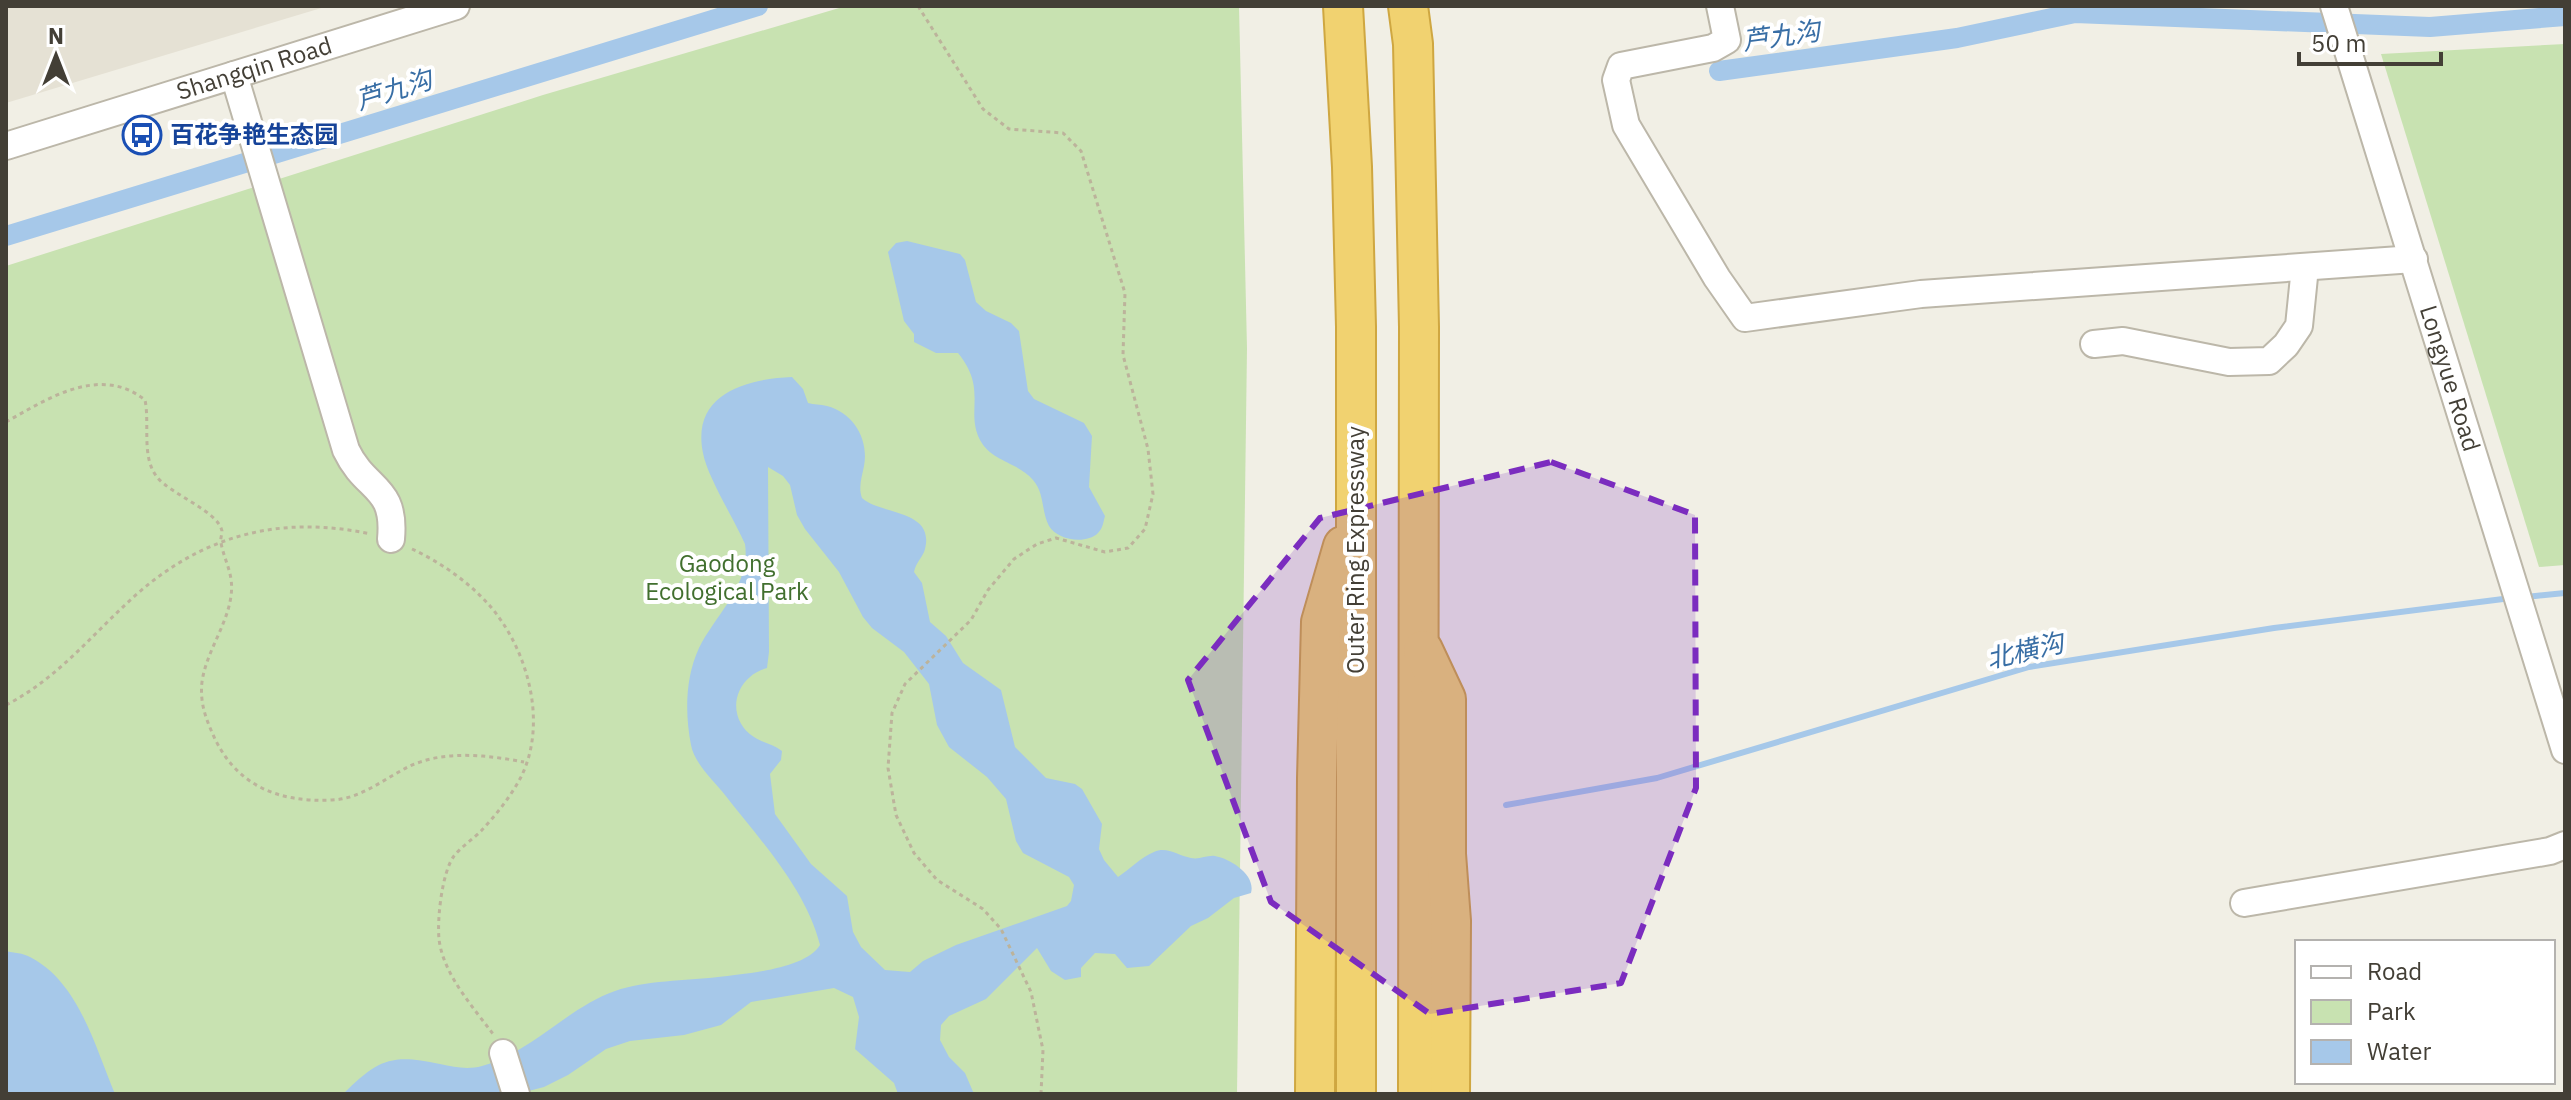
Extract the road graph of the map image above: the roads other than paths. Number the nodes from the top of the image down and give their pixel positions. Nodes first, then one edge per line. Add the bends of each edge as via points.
1 (456, 6) edge
2 (1343, 6) edge
3 (1408, 6) edge
4 (1720, 6) edge
5 (2334, 6) edge
6 (234, 75) junction
7 (6, 146) edge
8 (2414, 259) junction
9 (2305, 267) junction
10 (2094, 344) dead end
11 (1356, 505) junction
12 (391, 539) road end
13 (1418, 639) junction
14 (2565, 750) edge
15 (2565, 845) edge
16 (2244, 903) dead end
17 (503, 1053) road end
18 (516, 1094) edge
19 (1315, 1094) edge
20 (1356, 1094) edge
21 (1418, 1094) edge
22 (1450, 1094) edge

1 - 6 street, Shangqin Road
2 - 11 highway, Outer Ring Expressway via 1352,167
3 - 13 highway via 1419,312
4 - 9 street via 1727,40 1713,48 1621,66 1616,80 1626,125 1745,318 1921,294
5 - 8 street, Longyue Road
6 - 7 street, Shangqin Road
6 - 12 street via 346,450 391,507
8 - 9 street
8 - 14 street, Longyue Road
9 - 10 street via 2299,326 2269,361 2229,362 2123,341
11 - 19 highway via 1321,622
11 - 20 highway, Outer Ring Expressway
13 - 21 highway
13 - 22 highway via 1446,699
15 - 16 street
17 - 18 street

